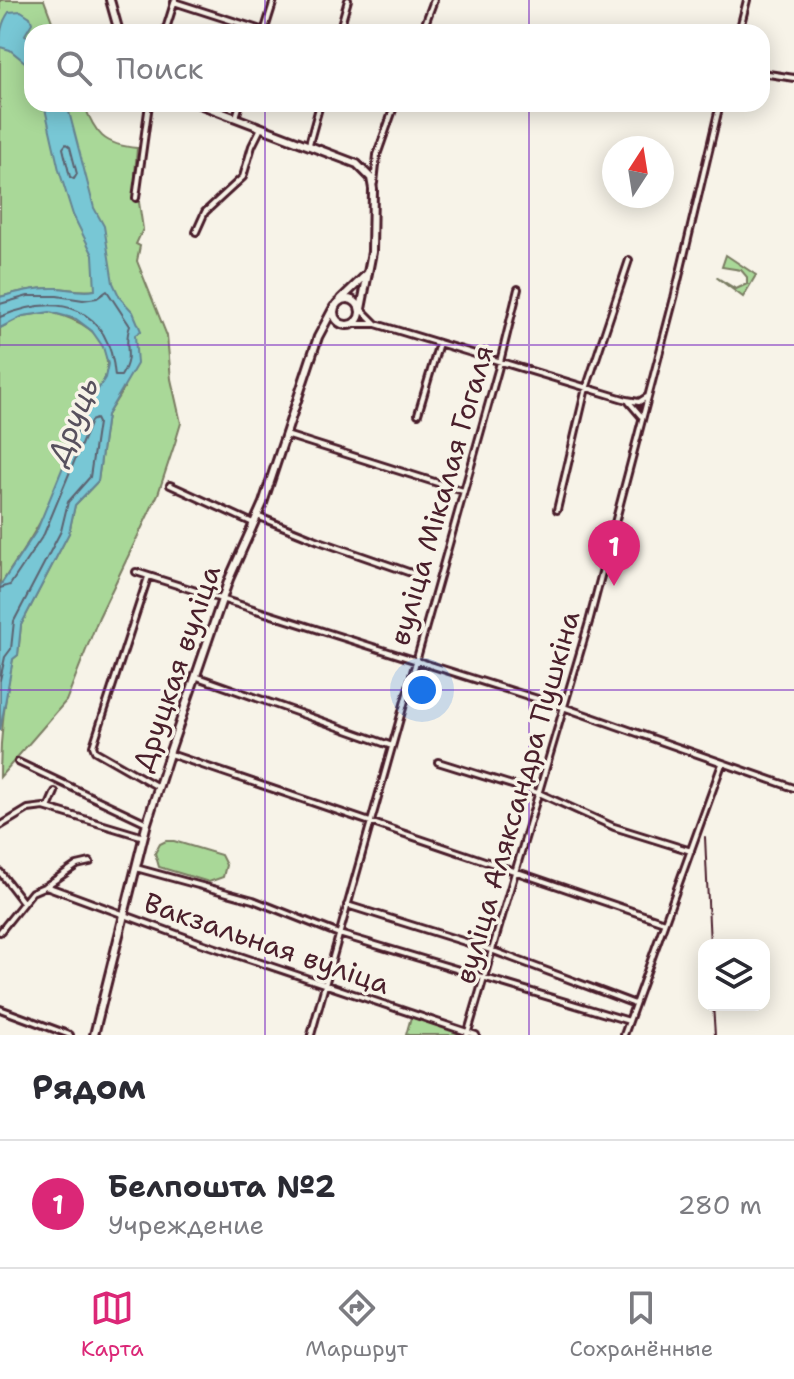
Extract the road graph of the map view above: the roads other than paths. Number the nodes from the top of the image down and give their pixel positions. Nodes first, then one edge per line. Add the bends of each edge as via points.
1 (110, 0) edge
2 (274, 0) edge
3 (348, 0) edge
4 (434, 0) edge
5 (747, 0) edge
6 (174, 1) edge
7 (117, 24) edge
8 (167, 24) edge
9 (241, 24) edge
10 (266, 24) edge
11 (341, 24) edge
12 (425, 24) edge
13 (741, 24) edge
14 (770, 74) edge
15 (794, 78) edge
16 (148, 112) edge
17 (220, 112) edge
18 (238, 112) edge
19 (318, 112) edge
20 (392, 112) edge
21 (718, 112) edge
22 (236, 118) junction
23 (261, 128) junction
24 (308, 145) junction
25 (373, 189) junction
26 (136, 198) dead end
27 (196, 232) dead end
28 (629, 260) dead end
29 (368, 273) junction
30 (518, 289) dead end
31 (336, 304) junction
32 (361, 309) junction
33 (323, 323) junction
34 (342, 323) junction
35 (352, 324) junction
36 (376, 324) junction
37 (439, 343) junction
38 (500, 362) junction
39 (587, 389) junction
40 (650, 392) junction
41 (627, 400) junction
42 (418, 414) dead end
43 (642, 419) junction
44 (286, 435) junction
45 (170, 485) dead end
46 (464, 492) junction
47 (557, 510) dead end
48 (255, 520) junction
49 (136, 572) dead end
50 (414, 574) dead end
51 (148, 577) junction
52 (221, 601) junction
53 (415, 662) junction
54 (195, 676) junction
55 (566, 708) junction
56 (392, 746) junction
57 (169, 754) junction
58 (18, 762) dead end
59 (438, 762) dead end
60 (722, 764) junction
61 (158, 787) junction
62 (794, 788) edge
63 (55, 792) dead end
64 (541, 794) junction
65 (48, 808) junction
66 (370, 822) junction
67 (147, 823) junction
68 (0, 826) edge
69 (144, 837) junction
70 (691, 851) junction
71 (90, 862) dead end
72 (136, 868) junction
73 (0, 872) edge
74 (515, 872) junction
75 (46, 886) junction
76 (23, 902) junction
77 (347, 905) junction
78 (124, 915) junction
79 (664, 922) junction
80 (0, 932) edge
81 (339, 934) junction
82 (491, 950) junction
83 (484, 978) junction
84 (326, 984) junction
85 (635, 1004) junction
86 (0, 1009) edge
87 (629, 1021) junction
88 (468, 1034) edge
89 (70, 1035) edge
90 (94, 1035) edge
91 (311, 1035) edge
92 (476, 1035) edge
93 (624, 1035) edge

1 - 7 main road
2 - 10 street
3 - 11 street
4 - 12 street
5 - 13 street
6 - 8 street
6 - 9 street
14 - 15 street
16 - 26 street
17 - 22 main road
18 - 22 street
19 - 24 street
20 - 25 street via 377,155
21 - 40 street, вуліца Аляксандра Пушкіна
22 - 23 main road
23 - 24 main road
23 - 27 street via 243,177 205,212
24 - 25 main road via 357,164 369,175
25 - 29 main road
28 - 39 street
29 - 31 main road, Друцкая вуліца
29 - 32 main road
30 - 38 street, вуліца Мікалая Гогаля
31 - 32 main road via 350,300
31 - 33 main road, Друцкая вуліца
31 - 34 main road via 335,318
32 - 35 main road
32 - 36 street
33 - 34 main road
33 - 44 main road, Друцкая вуліца
34 - 35 main road
35 - 36 street
36 - 37 street
37 - 38 street
37 - 42 street
38 - 39 street
38 - 46 street, вуліца Мікалая Гогаля
39 - 41 street
39 - 47 street
40 - 41 street via 646,400
40 - 43 street, вуліца Аляксандра Пушкіна
41 - 43 street
43 - 55 street, вуліца Аляксандра Пушкіна
44 - 46 street
44 - 48 main road, Друцкая вуліца
45 - 48 street
46 - 53 street, вуліца Мікалая Гогаля
48 - 50 street
48 - 52 main road, Друцкая вуліца
49 - 51 street
51 - 52 street
51 - 61 street via 93,746
52 - 53 street
52 - 54 main road, Друцкая вуліца
53 - 55 street
53 - 56 street, вуліца Мікалая Гогаля
54 - 56 street
54 - 57 main road, Друцкая вуліца
55 - 60 street
55 - 64 street, вуліца Аляксандра Пушкіна
56 - 66 street, вуліца Мікалая Гогаля
57 - 61 main road, Друцкая вуліца
57 - 66 street
58 - 67 street
59 - 64 street
60 - 62 street
60 - 70 street
61 - 67 main road, Друцкая вуліца
63 - 65 street
64 - 70 street via 614,827
64 - 74 street, вуліца Аляксандра Пушкіна
65 - 68 street via 28,809
65 - 69 street
66 - 74 street
66 - 77 street, вуліца Мікалая Гогаля
67 - 69 main road, Друцкая вуліца
69 - 72 main road, Друцкая вуліца
70 - 79 street
71 - 75 street
72 - 78 main road, Друцкая вуліца
72 - 81 street via 253,900
73 - 76 street
74 - 79 street
74 - 82 street, вуліца Аляксандра Пушкіна
75 - 76 street
75 - 78 street, Вакзальная вуліца
76 - 80 street
77 - 81 street, вуліца Мікалая Гогаля
77 - 82 street
78 - 84 street, Вакзальная вуліца
78 - 90 main road, Друцкая вуліца
79 - 85 street
81 - 83 street
81 - 84 street, вуліца Мікалая Гогаля
82 - 83 street, вуліца Аляксандра Пушкіна
82 - 85 street
83 - 87 street
83 - 88 street, вуліца Аляксандра Пушкіна
84 - 88 street, Вакзальная вуліца
84 - 91 street, вуліца Мікалая Гогаля
85 - 87 street
86 - 89 street
87 - 93 street
88 - 92 street, Вакзальная вуліца

